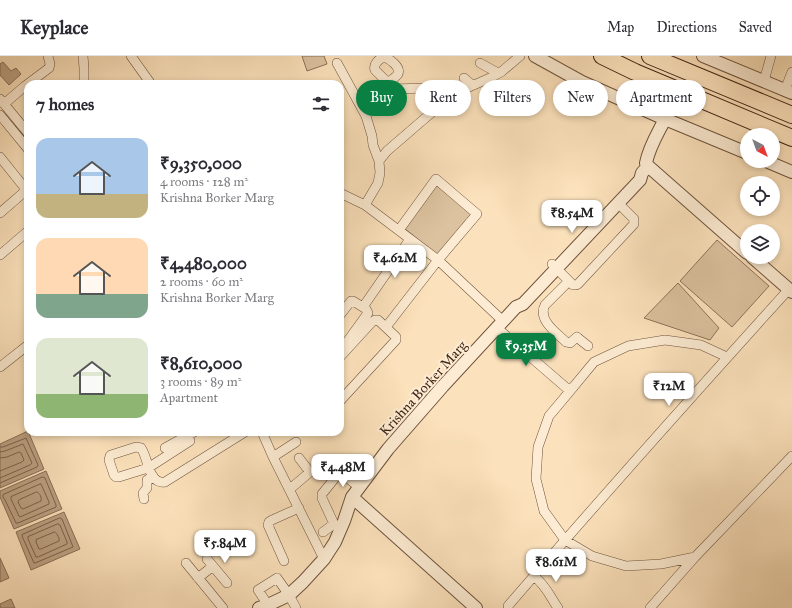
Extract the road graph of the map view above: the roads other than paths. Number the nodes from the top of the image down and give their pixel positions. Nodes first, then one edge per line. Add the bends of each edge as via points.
1 (48, 56) edge
2 (83, 56) edge
3 (131, 56) edge
4 (379, 56) edge
5 (520, 56) edge
6 (535, 56) edge
7 (602, 56) edge
8 (650, 56) edge
9 (703, 56) edge
10 (771, 56) edge
11 (337, 63) dead end
12 (480, 63) dead end
13 (792, 72) edge
14 (498, 73) junction
15 (464, 78) dead end
16 (35, 80) edge
17 (84, 80) edge
18 (148, 80) edge
19 (381, 80) edge
20 (764, 81) junction
21 (472, 85) joint
22 (24, 89) edge
23 (789, 91) edge
24 (356, 99) edge
25 (4, 104) edge
26 (0, 115) edge
27 (792, 115) edge
28 (366, 116) edge
29 (427, 116) edge
30 (665, 119) junction
31 (20, 124) junction
32 (24, 128) edge
33 (12, 130) junction
34 (792, 138) edge
35 (24, 144) edge
36 (740, 150) edge
37 (0, 156) edge
38 (379, 161) junction
39 (780, 167) edge
40 (645, 170) junction
41 (792, 172) edge
42 (24, 187) edge
43 (24, 192) edge
44 (344, 195) edge
45 (618, 203) junction
46 (365, 205) junction
47 (605, 212) junction
48 (0, 213) edge
49 (400, 230) junction
50 (24, 234) edge
51 (410, 239) junction
52 (740, 247) edge
53 (0, 255) edge
54 (438, 260) junction
55 (760, 264) edge
56 (554, 266) junction
57 (569, 281) junction
58 (790, 291) edge
59 (363, 307) junction
60 (344, 310) edge
61 (500, 325) junction
62 (386, 327) junction
63 (344, 344) edge
64 (588, 346) dead end
65 (24, 348) edge
66 (344, 354) edge
67 (727, 357) junction
68 (0, 367) edge
69 (570, 391) junction
70 (344, 397) edge
71 (187, 436) edge
72 (239, 436) edge
73 (247, 436) edge
74 (264, 436) edge
75 (190, 441) dead end
76 (296, 442) dead end
77 (165, 448) dead end
78 (792, 456) edge
79 (273, 457) junction
80 (299, 458) dead end
81 (151, 472) junction
82 (171, 483) dead end
83 (290, 490) junction
84 (355, 492) junction
85 (144, 499) dead end
86 (299, 508) junction
87 (337, 527) junction
88 (323, 532) dead end
89 (565, 540) junction
90 (695, 557) junction
91 (324, 559) junction
92 (284, 561) dead end
93 (186, 563) dead end
94 (534, 576) junction
95 (198, 578) junction
96 (227, 583) dead end
97 (289, 594) junction
98 (508, 606) dead end
99 (264, 607) edge
100 (223, 608) edge
101 (296, 608) edge
102 (476, 608) edge
103 (558, 608) edge
104 (650, 608) edge

1 - 16 street via 49,68
2 - 17 street
3 - 18 street
4 - 19 street via 370,68
5 - 14 street
6 - 30 street via 582,82
7 - 34 highway
8 - 27 highway
9 - 20 street
10 - 20 street
11 - 24 street
12 - 14 street
13 - 23 street
14 - 21 street
15 - 21 street
20 - 23 street
22 - 25 street
25 - 26 street
25 - 31 street
26 - 33 street
28 - 38 street
29 - 38 street
30 - 36 street
30 - 40 street via 647,157
31 - 32 street
31 - 33 street
33 - 35 street
37 - 42 street
38 - 46 street via 378,182
39 - 41 street
40 - 45 street via 640,180
40 - 47 street via 635,176
40 - 52 street
43 - 48 street
44 - 46 street
45 - 47 street
45 - 57 street via 634,219 634,224 578,284 574,285
46 - 49 street
47 - 56 street, Krishna Borker Marg
49 - 51 street
49 - 54 street via 436,179 477,214
50 - 53 street
51 - 54 street
51 - 59 street
54 - 61 street
54 - 62 street
55 - 58 street
56 - 57 street
56 - 61 street, Krishna Borker Marg via 522,304
57 - 64 street via 545,305 544,318 566,342 570,343 577,337
58 - 67 street
59 - 60 street via 352,301
59 - 63 street via 368,314
61 - 69 street
61 - 84 street, Krishna Borker Marg via 388,449
62 - 66 street via 375,320
62 - 70 street via 396,340
65 - 68 street
67 - 69 street via 701,345 664,340 628,346 594,362
67 - 89 street
69 - 89 street via 549,416 542,434 538,447 536,479 544,511
71 - 77 street
72 - 81 street via 165,482 159,482
73 - 82 street
74 - 79 street
75 - 81 street
76 - 79 street
78 - 90 street
79 - 83 street
80 - 83 street via 310,472
81 - 85 street via 143,494
83 - 86 street
84 - 87 street, Krishna Borker Marg
84 - 87 street via 342,470 321,496
84 - 102 street
86 - 91 street
86 - 92 street via 272,520 268,525
87 - 88 street
87 - 91 street, Krishna Borker Marg via 336,542
89 - 90 street via 592,556 626,566 661,564
89 - 94 street
90 - 104 street
91 - 97 street, Krishna Borker Marg
93 - 95 street
94 - 98 street
94 - 103 street
95 - 96 street via 210,563
95 - 100 street
97 - 99 street, Krishna Borker Marg
97 - 99 street via 276,578 258,590
97 - 101 street

